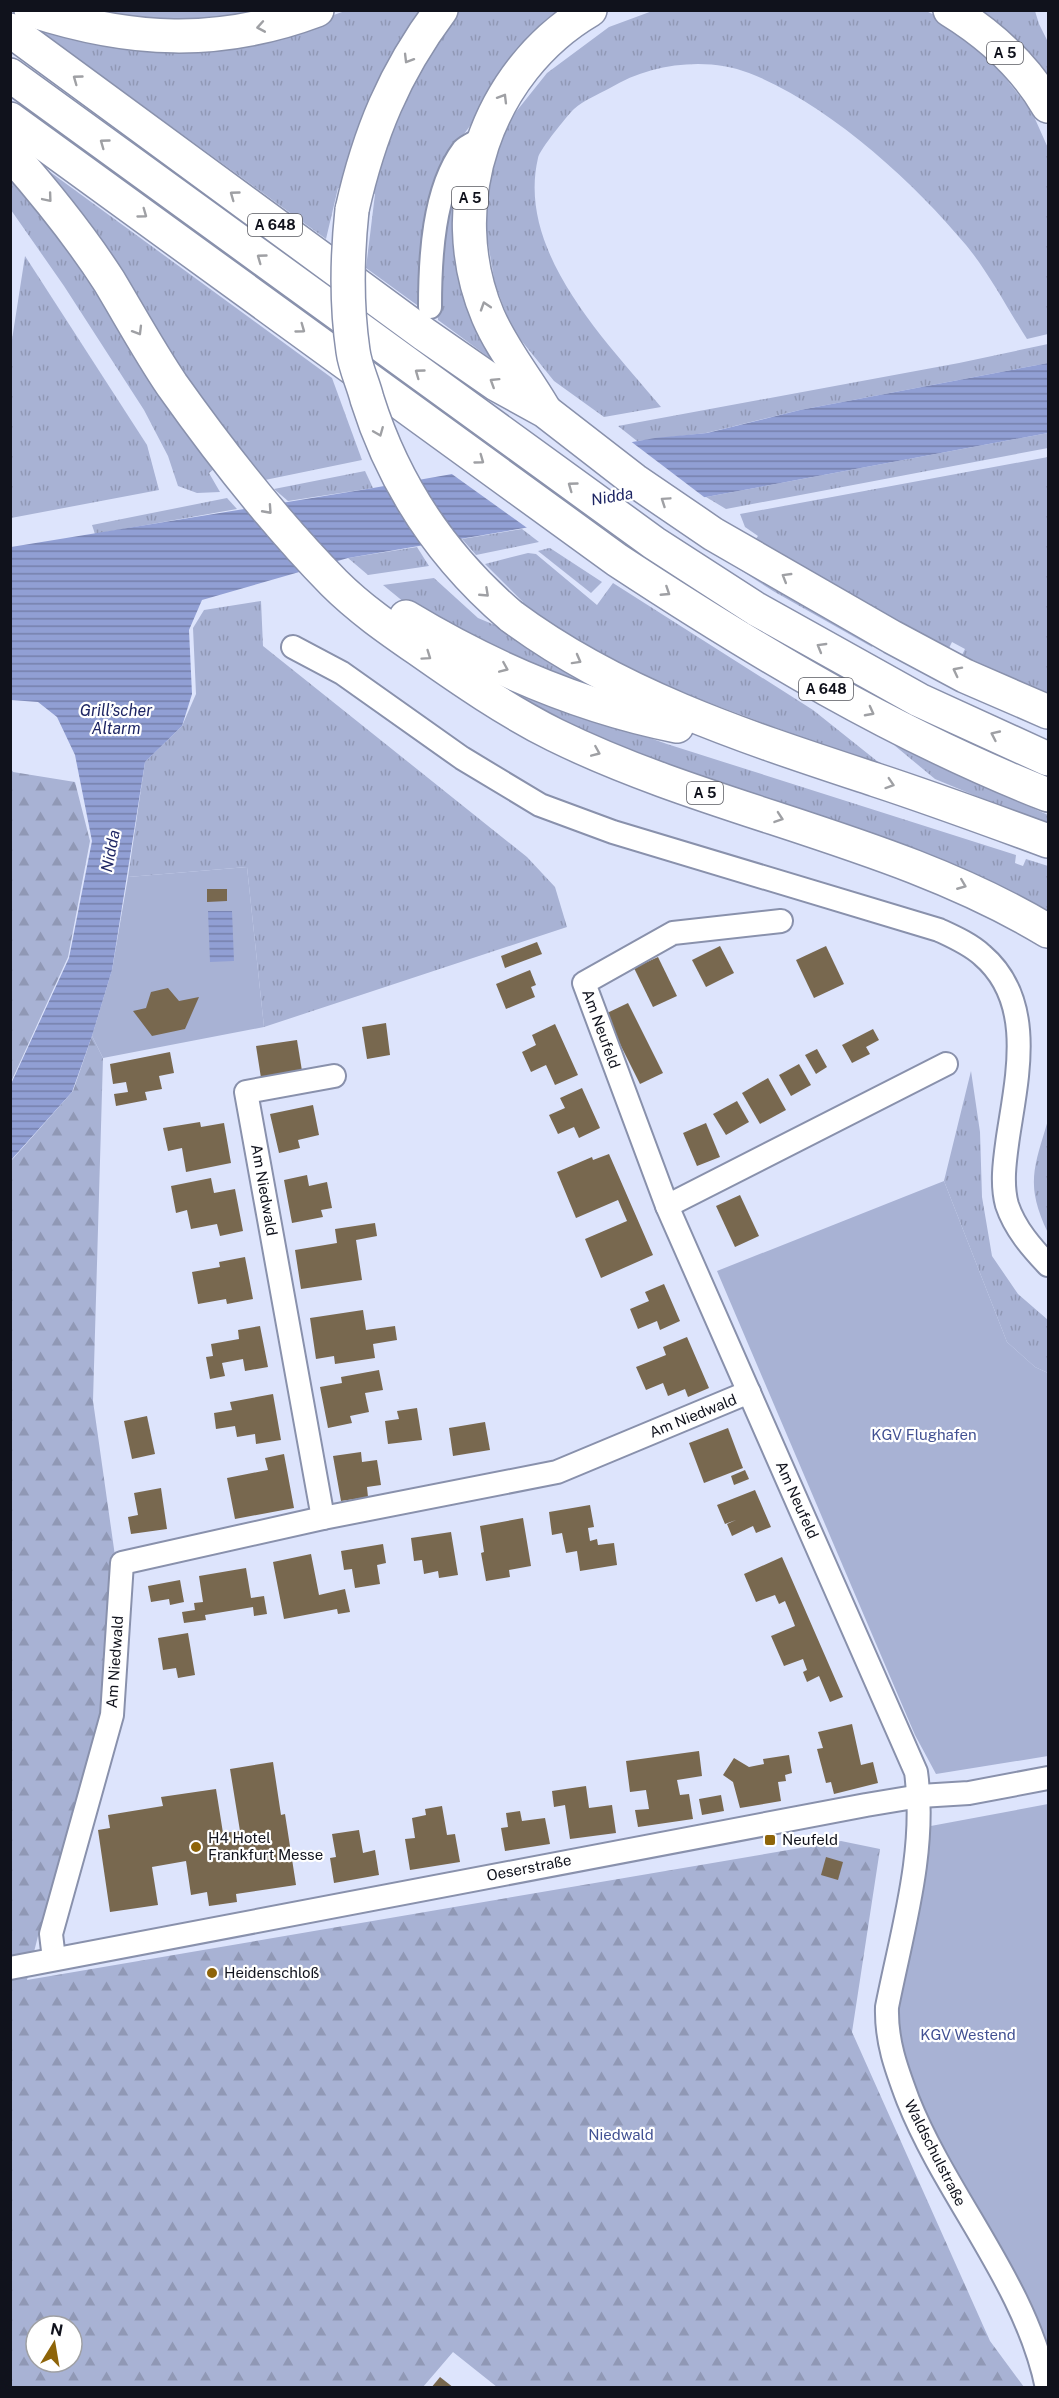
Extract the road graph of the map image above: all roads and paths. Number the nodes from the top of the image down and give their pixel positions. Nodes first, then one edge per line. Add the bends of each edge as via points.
1 (31, 10) edge
2 (317, 10) edge
3 (441, 10) edge
4 (590, 10) edge
5 (950, 10) edge
6 (10, 30) edge
7 (10, 75) edge
8 (1048, 106) edge
9 (10, 119) edge
10 (483, 138) junction
11 (10, 153) edge
12 (430, 307) dead end
13 (545, 411) junction
14 (388, 616) junction
15 (293, 647) dead end
16 (1048, 712) edge
17 (775, 746) junction
18 (1048, 759) edge
19 (1048, 795) edge
20 (1048, 841) edge
21 (781, 921) dead end
22 (1048, 930) edge
23 (946, 1064) dead end
24 (334, 1076) dead end
25 (667, 1206) junction
26 (1048, 1265) edge
27 (749, 1392) junction
28 (323, 1518) junction
29 (1048, 1778) edge
30 (920, 1796) junction
31 (54, 1959) junction
32 (10, 1968) edge
33 (1047, 2388) edge

2 -> 1 highway via 284,23 177,38 127,35
3 -> 17 highway, bridge via 411,54 379,114 352,210 347,270 353,354 395,473 448,554 484,593 548,643 654,700
10 -> 4 highway, A 5 via 521,70 549,40
5 - 8 highway, A 5 via 992,39 1023,71
13 -> 6 highway, A 648 via 496,384 433,341
18 -> 7 highway, A 648 via 909,695 756,609 654,543
9 -> 19 highway, A 648 via 617,560 713,623 914,735
10 - 12 street via 464,149 441,202 430,270
13 -> 10 highway, A 5 via 503,345 477,282 468,213
11 -> 14 highway, A 5 via 64,216 172,384 243,481 294,538
16 -> 13 highway, A 648 via 966,676 892,637 713,534 634,480
14 -> 17 highway, A 5 via 591,703 658,723
14 -> 22 highway, A 5 via 490,699 556,735 639,770 916,867 972,890
15 - 26 street via 342,673 471,764 540,805 613,832 939,930 982,955 1006,988 1020,1033 1005,1158 1007,1205 1026,1240
17 -> 20 highway
21 - 25 street, Am Neufeld via 673,933 584,983
23 - 25 street
24 - 28 street, Am Niedwald via 246,1092
25 - 27 street, Am Neufeld
27 - 28 street, Am Niedwald via 558,1472
27 - 30 street, Am Neufeld via 916,1772
28 - 31 street, Am Niedwald via 122,1563 112,1715 51,1934
29 - 30 street, Oeserstraße via 969,1793
30 - 31 street, Oeserstraße
30 - 33 street, Waldschulstraße via 912,1878 887,2007 891,2057 918,2126 1018,2307 1041,2356
31 - 32 street, Oeserstraße

